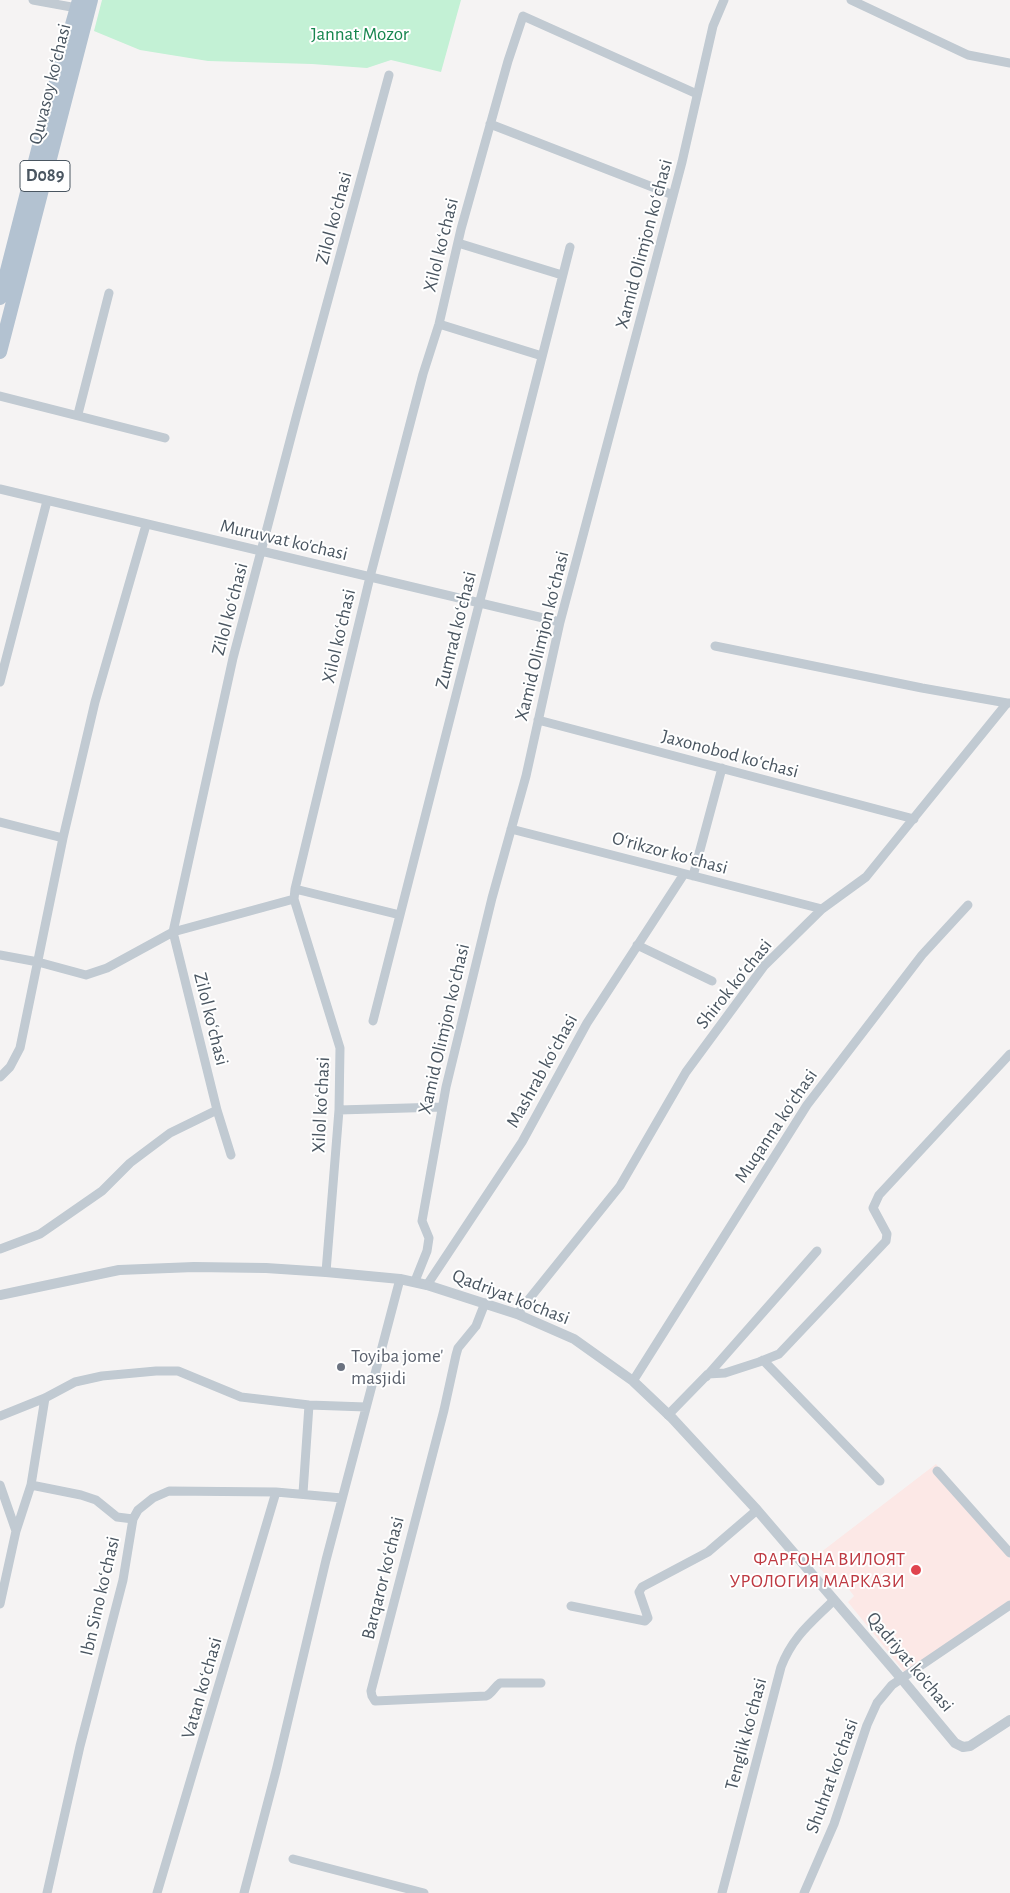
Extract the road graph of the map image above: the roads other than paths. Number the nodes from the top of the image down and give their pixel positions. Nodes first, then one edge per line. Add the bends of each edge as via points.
1 (33, 0) edge
2 (91, 0) edge
3 (724, 0) edge
4 (851, 0) edge
5 (78, 4) edge
6 (1010, 63) edge
7 (390, 75) dead end
8 (697, 94) junction
9 (490, 124) junction
10 (673, 195) junction
11 (458, 243) junction
12 (570, 247) dead end
13 (562, 275) junction
14 (109, 293) dead end
15 (0, 298) edge
16 (439, 324) junction
17 (0, 352) edge
18 (542, 356) junction
19 (0, 396) edge
20 (78, 414) junction
21 (165, 438) dead end
22 (0, 489) edge
23 (47, 501) junction
24 (146, 525) junction
25 (262, 551) junction
26 (370, 577) junction
27 (479, 603) junction
28 (560, 622) junction
29 (715, 646) dead end
30 (0, 682) edge
31 (1008, 703) edge
32 (538, 720) junction
33 (722, 768) junction
34 (914, 819) junction
35 (0, 822) edge
36 (511, 828) junction
37 (63, 838) junction
38 (688, 875) junction
39 (295, 889) junction
40 (294, 899) junction
41 (968, 904) dead end
42 (822, 909) junction
43 (400, 915) junction
44 (173, 932) junction
45 (637, 945) junction
46 (0, 955) edge
47 (38, 962) junction
48 (712, 981) dead end
49 (374, 1021) dead end
50 (1010, 1054) edge
51 (0, 1077) edge
52 (442, 1106) junction
53 (217, 1110) junction
54 (339, 1110) junction
55 (231, 1155) dead end
56 (0, 1249) edge
57 (817, 1251) dead end
58 (326, 1272) junction
59 (400, 1279) junction
60 (415, 1281) junction
61 (427, 1284) junction
62 (0, 1296) edge
63 (485, 1303) junction
64 (517, 1314) junction
65 (763, 1360) junction
66 (705, 1377) junction
67 (633, 1381) junction
68 (45, 1398) junction
69 (309, 1404) junction
70 (366, 1407) junction
71 (668, 1415) junction
72 (0, 1416) edge
73 (937, 1471) dead end
74 (880, 1482) dead end
75 (31, 1485) junction
76 (0, 1486) edge
77 (276, 1492) junction
78 (303, 1494) junction
79 (342, 1498) junction
80 (757, 1510) junction
81 (133, 1519) junction
82 (16, 1531) junction
83 (1010, 1553) edge
84 (834, 1600) junction
85 (0, 1604) edge
86 (1010, 1605) edge
87 (571, 1606) dead end
88 (902, 1678) junction
89 (541, 1683) dead end
90 (1010, 1720) edge
91 (293, 1859) dead end
92 (47, 1893) edge
93 (157, 1893) edge
94 (244, 1893) edge
95 (424, 1893) edge
96 (722, 1893) edge
97 (804, 1893) edge

1 - 5 street
2 - 17 main road, Quvasoy koʻchasi / D089
3 - 8 street, Xamid Olimjon koʻchasi via 713,26
4 - 6 street via 968,55
5 - 15 main road, Quvasoy koʻchasi / D089
7 - 25 street, Zilol koʻchasi
8 - 9 street, Xilol koʻchasi via 523,16
8 - 10 street, Xamid Olimjon koʻchasi
9 - 10 street
9 - 11 street, Xilol koʻchasi
10 - 28 street, Xamid Olimjon koʻchasi
11 - 13 street
11 - 16 street, Xilol koʻchasi
12 - 13 street, Zumrad koʻchasi
13 - 18 street, Zumrad koʻchasi
14 - 20 street
16 - 18 street
16 - 26 street, Xilol koʻchasi
18 - 27 street, Zumrad koʻchasi
19 - 20 street
20 - 21 street
22 - 23 street, Muruvvat ko'chasi
23 - 24 street, Muruvvat ko'chasi
23 - 30 street
24 - 25 street, Muruvvat ko'chasi
24 - 37 street via 95,702
25 - 26 street, Muruvvat ko'chasi
25 - 44 street, Zilol koʻchasi via 233,658
26 - 27 street, Muruvvat ko'chasi
26 - 39 street, Xilol koʻchasi
27 - 28 street, Muruvvat ko'chasi
27 - 43 street, Zumrad koʻchasi
28 - 32 street, Xamid Olimjon koʻchasi
29 - 31 street
31 - 34 street, Shirok koʻchasi
32 - 33 street, Jaxonobod koʻchasi
32 - 36 street, Xamid Olimjon koʻchasi
33 - 34 street, Jaxonobod koʻchasi
33 - 38 street, Mashrab koʻchasi
34 - 42 street, Shirok koʻchasi via 866,877
35 - 37 street
36 - 38 street, Oʻrikzor koʻchasi
36 - 52 street, Xamid Olimjon koʻchasi
37 - 47 street
38 - 42 street, Oʻrikzor koʻchasi
38 - 45 street, Mashrab koʻchasi
39 - 40 street, Xilol koʻchasi
39 - 43 street
40 - 44 street
40 - 54 street, Xilol koʻchasi via 340,1048
41 - 67 street, Muqanna koʻchasi via 922,955 806,1105
42 - 64 street, Shirok koʻchasi via 764,966 742,995 686,1072 620,1186
43 - 49 street, Zumrad koʻchasi
44 - 47 street via 107,968 86,975
44 - 53 street, Zilol koʻchasi
45 - 48 street
45 - 61 street, Mashrab koʻchasi via 587,1023 522,1142
46 - 47 street
47 - 51 street via 20,1048 10,1067
50 - 65 street via 878,1195 872,1208 887,1234 886,1241 779,1354
52 - 54 street
52 - 60 street, Xamid Olimjon koʻchasi via 422,1221 429,1238 427,1251
53 - 55 street, Zilol koʻchasi
53 - 56 street via 170,1132 130,1163 102,1191 40,1234
54 - 58 street, Xilol koʻchasi
57 - 66 street
58 - 59 street, Qadriyat ko'chasi
58 - 62 street, Qadriyat ko'chasi via 194,1267 119,1270
59 - 60 street, Qadriyat ko'chasi
59 - 70 street
60 - 61 street, Qadriyat ko'chasi
61 - 63 street, Qadriyat ko'chasi
63 - 64 street, Qadriyat ko'chasi
63 - 89 street, Barqaror koʻchasi via 476,1326 458,1348 371,1691 375,1701 486,1696 500,1683
64 - 67 street, Qadriyat ko'chasi via 574,1339
65 - 66 street
65 - 74 street
66 - 71 street
67 - 71 street, Qadriyat ko'chasi
68 - 69 street via 75,1382 102,1376 168,1371 187,1374 241,1397
68 - 72 street
68 - 75 street
69 - 70 street
69 - 78 street
70 - 79 street
71 - 80 street, Qadriyat ko'chasi
73 - 83 street
75 - 81 street via 96,1500 117,1517
75 - 82 street
76 - 82 street
77 - 78 street, Ibn Sino koʻchasi
77 - 81 street, Ibn Sino koʻchasi via 168,1491 152,1498
77 - 93 street, Vatan koʻchasi
78 - 79 street, Ibn Sino koʻchasi
79 - 94 street
80 - 84 street, Qadriyat ko'chasi
80 - 87 street via 708,1552 642,1588 639,1592 648,1618 645,1621
81 - 92 street, Ibn Sino koʻchasi via 123,1580 80,1746
82 - 85 street
84 - 88 street, Qadriyat ko'chasi
84 - 96 street, Tenglik koʻchasi via 800,1633 788,1649 781,1667
86 - 88 street, Shuhrat koʻchasi
88 - 90 street, Qadriyat ko'chasi via 955,1742 963,1747 979,1742
88 - 97 street, Shuhrat koʻchasi via 877,1703 834,1824
91 - 95 street

